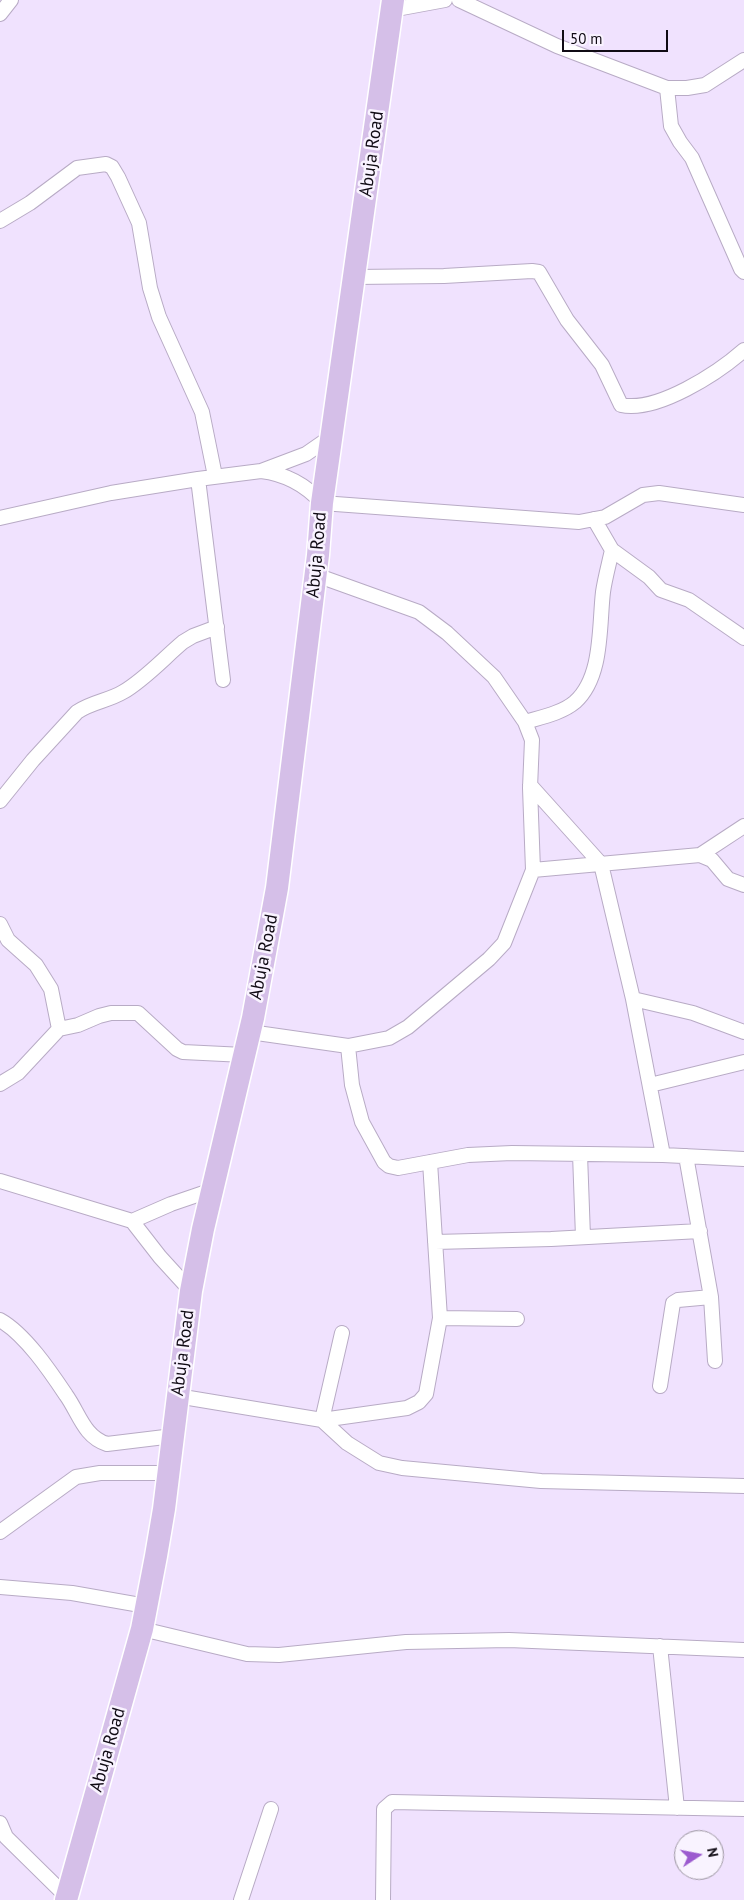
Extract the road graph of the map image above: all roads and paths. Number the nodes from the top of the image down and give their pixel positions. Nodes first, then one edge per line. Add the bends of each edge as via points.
1 (11, 0) edge
2 (445, 0) edge
3 (459, 0) edge
4 (392, 5) edge
5 (0, 14) edge
6 (744, 60) edge
7 (667, 88) junction
8 (0, 221) edge
9 (744, 272) edge
10 (355, 277) junction
11 (744, 350) edge
12 (332, 436) junction
13 (262, 471) junction
14 (215, 476) junction
15 (198, 478) junction
16 (322, 502) junction
17 (744, 505) edge
18 (0, 518) edge
19 (594, 519) junction
20 (612, 550) junction
21 (316, 575) junction
22 (217, 627) junction
23 (744, 638) edge
24 (223, 680) dead end
25 (525, 722) junction
26 (530, 785) junction
27 (0, 800) edge
28 (0, 806) edge
29 (744, 826) edge
30 (700, 855) junction
31 (601, 864) junction
32 (533, 870) junction
33 (744, 885) edge
34 (0, 924) edge
35 (633, 999) junction
36 (60, 1029) junction
37 (250, 1032) junction
38 (744, 1032) edge
39 (348, 1046) junction
40 (244, 1055) junction
41 (744, 1062) edge
42 (0, 1084) edge
43 (650, 1085) junction
44 (580, 1154) junction
45 (663, 1154) junction
46 (686, 1156) junction
47 (744, 1159) edge
48 (430, 1162) junction
49 (0, 1181) edge
50 (212, 1190) junction
51 (132, 1221) junction
52 (700, 1231) junction
53 (583, 1237) junction
54 (436, 1242) junction
55 (191, 1291) junction
56 (711, 1297) junction
57 (440, 1318) junction
58 (517, 1319) dead end
59 (0, 1320) edge
60 (342, 1333) dead end
61 (715, 1361) dead end
62 (660, 1386) dead end
63 (177, 1396) junction
64 (322, 1420) junction
65 (172, 1436) junction
66 (168, 1473) junction
67 (744, 1486) edge
68 (0, 1532) edge
69 (0, 1587) edge
70 (146, 1606) junction
71 (142, 1629) junction
72 (660, 1646) junction
73 (744, 1650) edge
74 (676, 1808) junction
75 (271, 1809) dead end
76 (744, 1809) edge
77 (0, 1823) edge
78 (67, 1899) edge
79 (241, 1900) edge
80 (383, 1900) edge

1 - 5 street
2 - 4 street
3 - 7 street via 557,46
4 - 10 main road, Abuja Road
6 - 7 street via 705,85
7 - 9 street via 671,126 692,158
8 - 14 street via 77,168 106,164 112,167 139,223 150,288 159,317 202,412
10 - 11 street via 539,272 567,320 602,365 621,405 672,397
10 - 12 main road, Abuja Road
12 - 13 street via 306,454
12 - 16 main road, Abuja Road
13 - 14 street
13 - 16 street via 295,480
14 - 15 street
15 - 18 street via 111,493
15 - 22 street
16 - 19 street via 580,522
16 - 21 main road, Abuja Road
17 - 19 street via 659,493 644,494 604,517
19 - 20 street
20 - 23 street via 661,590 688,600
20 - 25 street via 603,591 599,650 588,686 575,702 552,714
21 - 25 street via 419,612 494,677
21 - 37 main road, Abuja Road via 277,888
22 - 24 street
22 - 27 street via 183,642 125,691 77,712
25 - 26 street via 532,740
26 - 31 street
26 - 32 street
27 - 28 street
29 - 30 street
30 - 31 street
30 - 33 street via 712,860 728,879
31 - 32 street
31 - 35 street
32 - 39 street via 504,943 489,959 408,1027 389,1038
34 - 36 street via 8,940 36,965 51,989
35 - 38 street via 693,1013
35 - 43 street
36 - 40 street via 105,1014 138,1013 183,1052
36 - 42 street via 18,1072
37 - 39 street
37 - 40 main road, Abuja Road
39 - 48 street via 352,1085 362,1122 384,1162 398,1168
40 - 50 main road, Abuja Road
41 - 43 street
43 - 45 street
44 - 45 street
44 - 48 street via 468,1154
44 - 53 street
45 - 46 street
46 - 47 street
46 - 52 street
48 - 54 street
49 - 51 street
50 - 51 street
50 - 55 main road, Abuja Road
51 - 55 street
52 - 53 street
52 - 56 street
53 - 54 street
54 - 57 street
55 - 63 main road, Abuja Road
56 - 61 street
56 - 62 street via 673,1303
57 - 58 street
57 - 64 street via 426,1394 418,1402 408,1408
59 - 65 street via 29,1346 67,1396 86,1430 98,1441 107,1444
60 - 64 street
63 - 64 street
63 - 65 main road, Abuja Road
64 - 67 street via 347,1443 379,1463 402,1468 541,1481
65 - 66 main road, Abuja Road
66 - 68 street via 100,1473 76,1478
66 - 70 main road, Abuja Road
69 - 70 street via 72,1593
70 - 71 main road, Abuja Road
71 - 72 street via 247,1654 279,1655 425,1642 509,1640
71 - 78 main road, Abuja Road
72 - 73 street
72 - 74 street
74 - 76 street
74 - 80 street via 392,1802 384,1809
75 - 79 street
77 - 78 street via 6,1837

